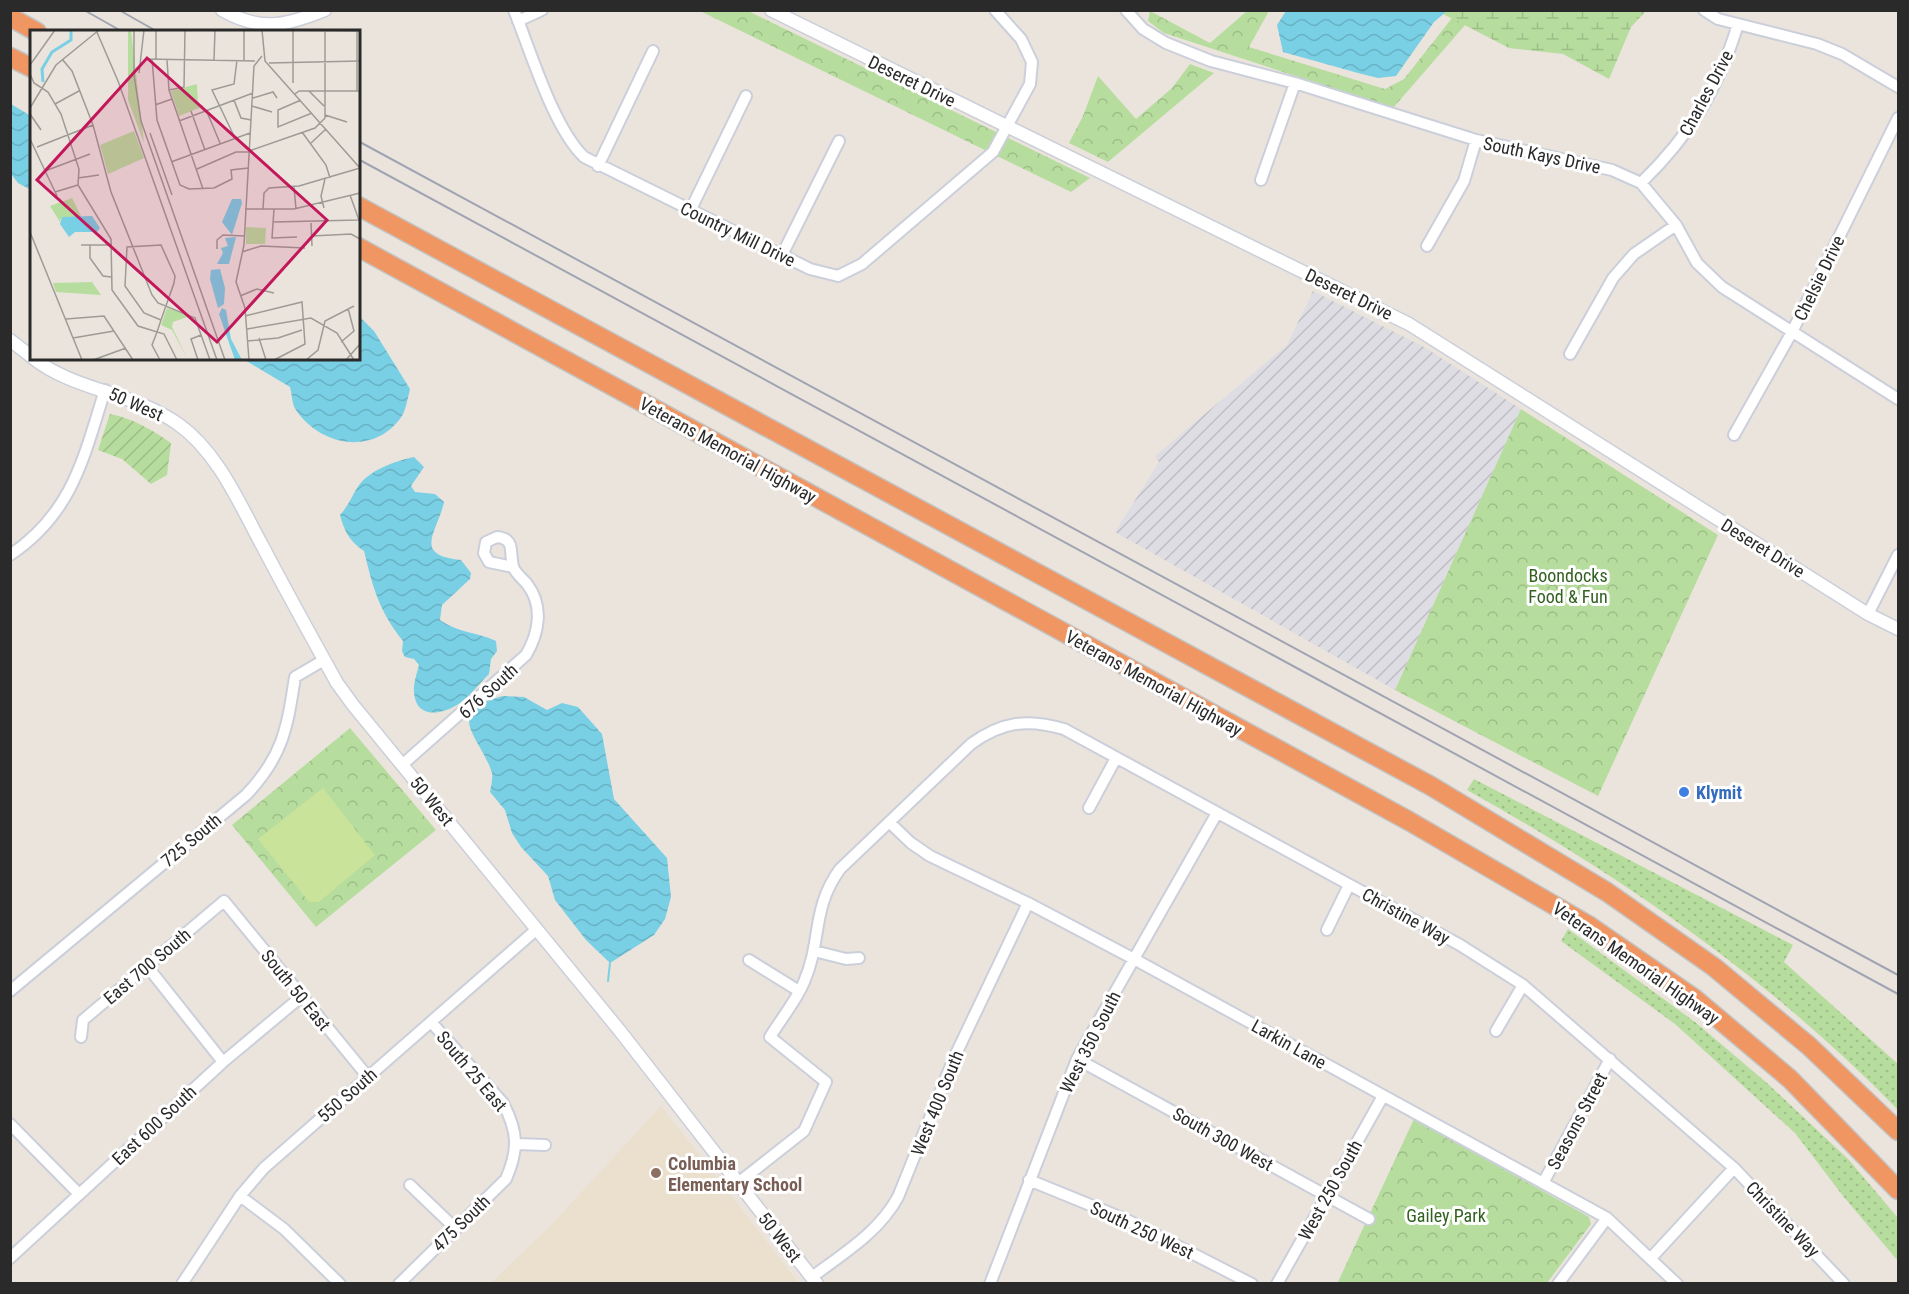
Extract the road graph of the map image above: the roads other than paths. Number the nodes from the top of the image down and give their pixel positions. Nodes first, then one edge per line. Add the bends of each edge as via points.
1 (325, 10) edge
2 (543, 10) edge
3 (771, 10) edge
4 (995, 10) edge
5 (1704, 10) edge
6 (225, 11) edge
7 (1128, 11) edge
8 (516, 16) edge
9 (10, 17) edge
10 (1738, 24) junction
11 (33, 30) edge
12 (653, 51) dead end
13 (10, 57) edge
14 (30, 67) edge
15 (1295, 83) junction
16 (1899, 87) edge
17 (746, 96) dead end
18 (1899, 118) edge
19 (1007, 128) junction
20 (1476, 140) junction
21 (839, 141) dead end
22 (598, 166) junction
23 (1261, 180) dead end
24 (1641, 183) junction
25 (360, 207) edge
26 (690, 210) junction
27 (1676, 225) junction
28 (1427, 246) dead end
29 (360, 248) edge
30 (782, 255) junction
31 (1792, 332) junction
32 (10, 340) edge
33 (1570, 354) dead end
34 (30, 356) edge
35 (35, 360) edge
36 (105, 390) junction
37 (1899, 399) edge
38 (1734, 435) dead end
39 (10, 555) edge
40 (1899, 555) edge
41 (513, 567) dead end
42 (1869, 614) junction
43 (1899, 629) edge
44 (324, 660) junction
45 (1116, 758) junction
46 (402, 765) junction
47 (1089, 808) dead end
48 (1217, 813) junction
49 (889, 822) junction
50 (1349, 885) junction
51 (224, 901) joint
52 (1028, 903) junction
53 (537, 929) junction
54 (1327, 930) dead end
55 (814, 951) junction
56 (859, 958) dead end
57 (1134, 959) junction
58 (749, 960) dead end
59 (147, 966) junction
60 (1523, 985) junction
61 (10, 991) edge
62 (799, 991) junction
63 (302, 996) junction
64 (430, 1022) junction
65 (1496, 1031) dead end
66 (81, 1037) dead end
67 (1077, 1059) junction
68 (1610, 1059) junction
69 (223, 1062) junction
70 (368, 1077) junction
71 (1383, 1096) junction
72 (10, 1124) edge
73 (1897, 1129) edge
74 (517, 1144) junction
75 (545, 1144) dead end
76 (516, 1157) joint
77 (1873, 1162) junction
78 (1734, 1168) junction
79 (1029, 1180) junction
80 (738, 1183) junction
81 (1543, 1183) junction
82 (410, 1185) dead end
83 (1899, 1190) edge
84 (79, 1194) junction
85 (240, 1196) junction
86 (1327, 1196) junction
87 (1899, 1198) edge
88 (1607, 1218) junction
89 (1369, 1219) dead end
90 (456, 1229) junction
91 (10, 1257) edge
92 (1651, 1258) junction
93 (814, 1280) edge
94 (182, 1284) edge
95 (340, 1284) edge
96 (399, 1284) edge
97 (990, 1284) edge
98 (1252, 1284) edge
99 (1277, 1284) edge
100 (1558, 1284) edge
101 (1677, 1284) edge
102 (1844, 1284) edge

1 - 6 street via 273,26 251,23
2 - 8 street
3 - 19 street, Deseret Drive
4 - 19 street, Country Mill Drive via 1021,39 1032,62 1030,84
5 - 10 street
7 - 15 street, South Kays Drive via 1143,29 1166,43 1211,61
8 - 22 street, Country Mill Drive via 573,146
9 - 11 highway
10 - 16 street via 1817,44
10 - 24 street, Charles Drive via 1729,55 1692,127
12 - 22 street
13 - 14 highway
15 - 20 street, South Kays Drive
15 - 23 street
17 - 26 street
18 - 31 street, Chelsie Drive
19 - 30 street, Country Mill Drive via 993,152 862,264 838,276 810,269
19 - 42 street, Deseret Drive via 1410,324
20 - 24 street, South Kays Drive via 1612,170
20 - 28 street via 1464,181
21 - 30 street
22 - 26 street, Country Mill Drive
24 - 27 street, South Kays Drive
25 - 73 highway via 1431,786 1607,892 1714,967 1809,1046
26 - 30 street, Country Mill Drive
27 - 31 street, South Kays Drive via 1697,262 1722,287
27 - 33 street via 1634,254 1613,278
29 - 77 highway, Veterans Memorial Highway via 1409,821 1588,925 1704,1006 1790,1079
31 - 37 street, South Kays Drive
31 - 38 street, Chelsie Drive
32 - 34 street, 50 West
35 - 36 street, 50 West via 65,378
36 - 39 street via 69,494 38,533
36 - 44 street, 50 West via 154,408 180,425 207,452 230,486
40 - 42 street
41 - 46 street, 676 South via 531,589 538,616 536,634 526,655
42 - 43 street, Deseret Drive
44 - 46 street, 50 West via 353,705
44 - 61 street, 725 South via 295,677 281,745 273,762 246,795
45 - 47 street
45 - 48 street, Christine Way
45 - 49 street, Christine Way via 1064,729 1045,724 1008,724 971,744
46 - 53 street, 50 West
48 - 50 street, Christine Way
48 - 57 street, West 350 South
49 - 52 street, Larkin Lane via 930,856
49 - 55 street, Christine Way via 840,869 829,885 817,919
50 - 54 street
50 - 60 street, Christine Way via 1460,945
51 - 59 street, East 700 South
51 - 63 street, South 50 East
52 - 57 street, Larkin Lane
52 - 93 street, West 400 South via 954,1058 888,1215
53 - 64 street, 550 South
53 - 80 street, 50 West
55 - 56 street
55 - 62 street, Christine Way
57 - 67 street, West 350 South
57 - 71 street, Larkin Lane
58 - 62 street
59 - 66 street, East 700 South via 83,1020
59 - 69 street
60 - 65 street
60 - 68 street, Christine Way
62 - 80 street, Christine Way via 770,1037 826,1082 804,1131
63 - 69 street, East 600 South
63 - 70 street, South 50 East
64 - 70 street, 550 South
64 - 74 street, South 25 East via 503,1103
67 - 79 street, West 350 South
67 - 86 street, South 300 West
68 - 78 street, Christine Way
68 - 81 street, Seasons Street
69 - 84 street, East 600 South
70 - 85 street, 550 South via 264,1168
71 - 81 street, Larkin Lane
71 - 86 street, West 250 South
72 - 84 street
74 - 75 street
74 - 76 street, South 25 East
76 - 90 street, 475 South via 507,1179
77 - 83 highway, Veterans Memorial Highway
77 - 87 highway
78 - 92 street
78 - 102 street, Christine Way
79 - 97 street, West 350 South
79 - 98 street, South 250 West via 1127,1220
80 - 93 street, 50 West
81 - 88 street, Larkin Lane
82 - 90 street
84 - 91 street, East 600 South
85 - 94 street, 550 South
85 - 95 street via 284,1229
86 - 89 street, South 300 West
86 - 99 street, West 250 South
88 - 92 street, Larkin Lane
88 - 100 street
90 - 96 street, 475 South
92 - 101 street, Larkin Lane

